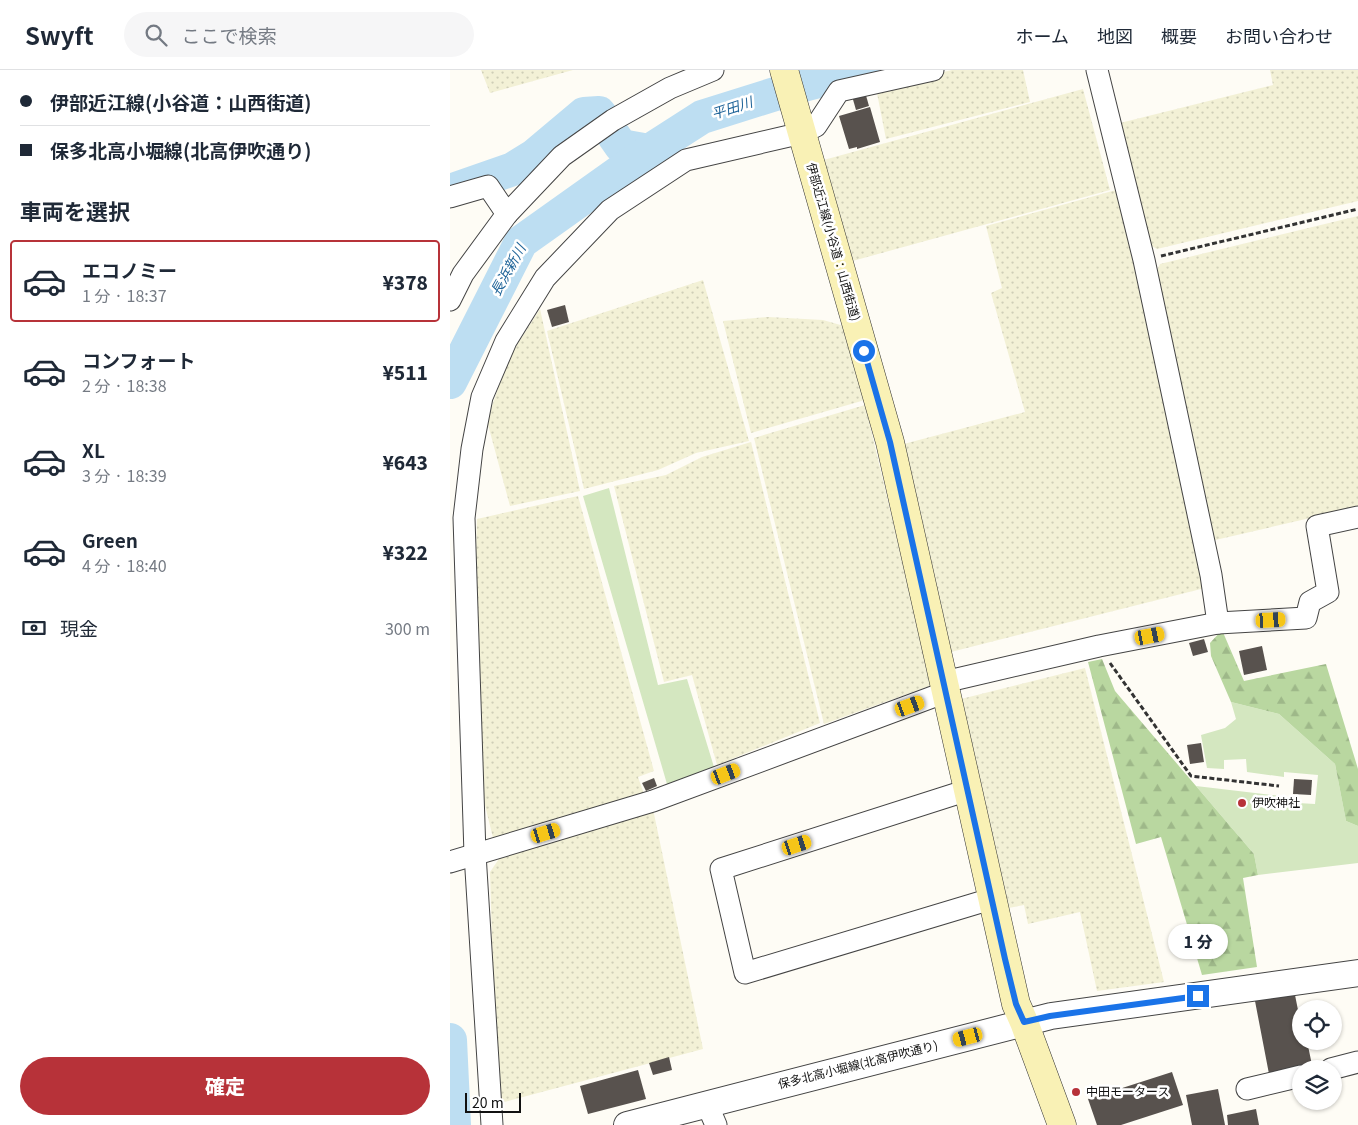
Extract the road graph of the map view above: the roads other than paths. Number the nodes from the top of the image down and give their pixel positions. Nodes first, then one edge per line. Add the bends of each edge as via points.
1 (714, 70) edge
2 (784, 70) edge
3 (933, 70) edge
4 (1098, 70) edge
5 (799, 123) junction
6 (450, 197) edge
7 (507, 214) junction
8 (450, 300) edge
9 (1358, 517) edge
10 (1218, 622) junction
11 (945, 687) junction
12 (968, 790) junction
13 (464, 858) edge
14 (991, 899) junction
15 (1358, 973) edge
16 (1024, 1022) junction
17 (1358, 1062) edge
18 (1342, 1066) edge
19 (1292, 1078) edge
20 (1247, 1089) dead end
21 (712, 1115) edge
22 (492, 1125) edge
23 (627, 1125) edge
24 (1062, 1125) edge

1 - 7 street via 670,88 613,120 562,156
2 - 5 main road, 伊部近江線(小谷道：山西街道)
3 - 5 street via 839,91 816,126
4 - 10 street via 1144,260 1211,575
5 - 11 main road, 伊部近江線(小谷道：山西街道) via 890,442
5 - 13 street via 686,160 610,210 545,278 506,341 482,397 464,518
6 - 7 street via 488,186
7 - 8 street via 463,274
9 - 10 street via 1317,526 1328,592 1310,602 1306,618
10 - 11 street via 1098,646
11 - 12 main road, 伊部近江線(小谷道：山西街道)
11 - 13 street via 653,801
12 - 14 main road, 伊部近江線(小谷道：山西街道)
12 - 14 street via 721,869 745,973
13 - 22 street
14 - 16 main road, 伊部近江線(小谷道：山西街道) via 1016,1004
15 - 16 street, 保多北高小堀線(北高伊吹通り)
16 - 21 street, 保多北高小堀線(北高伊吹通り)
16 - 24 main road, 伊部近江線(小谷道：山西街道)
17 - 18 street
19 - 20 street
21 - 23 street, 保多北高小堀線(北高伊吹通り)

